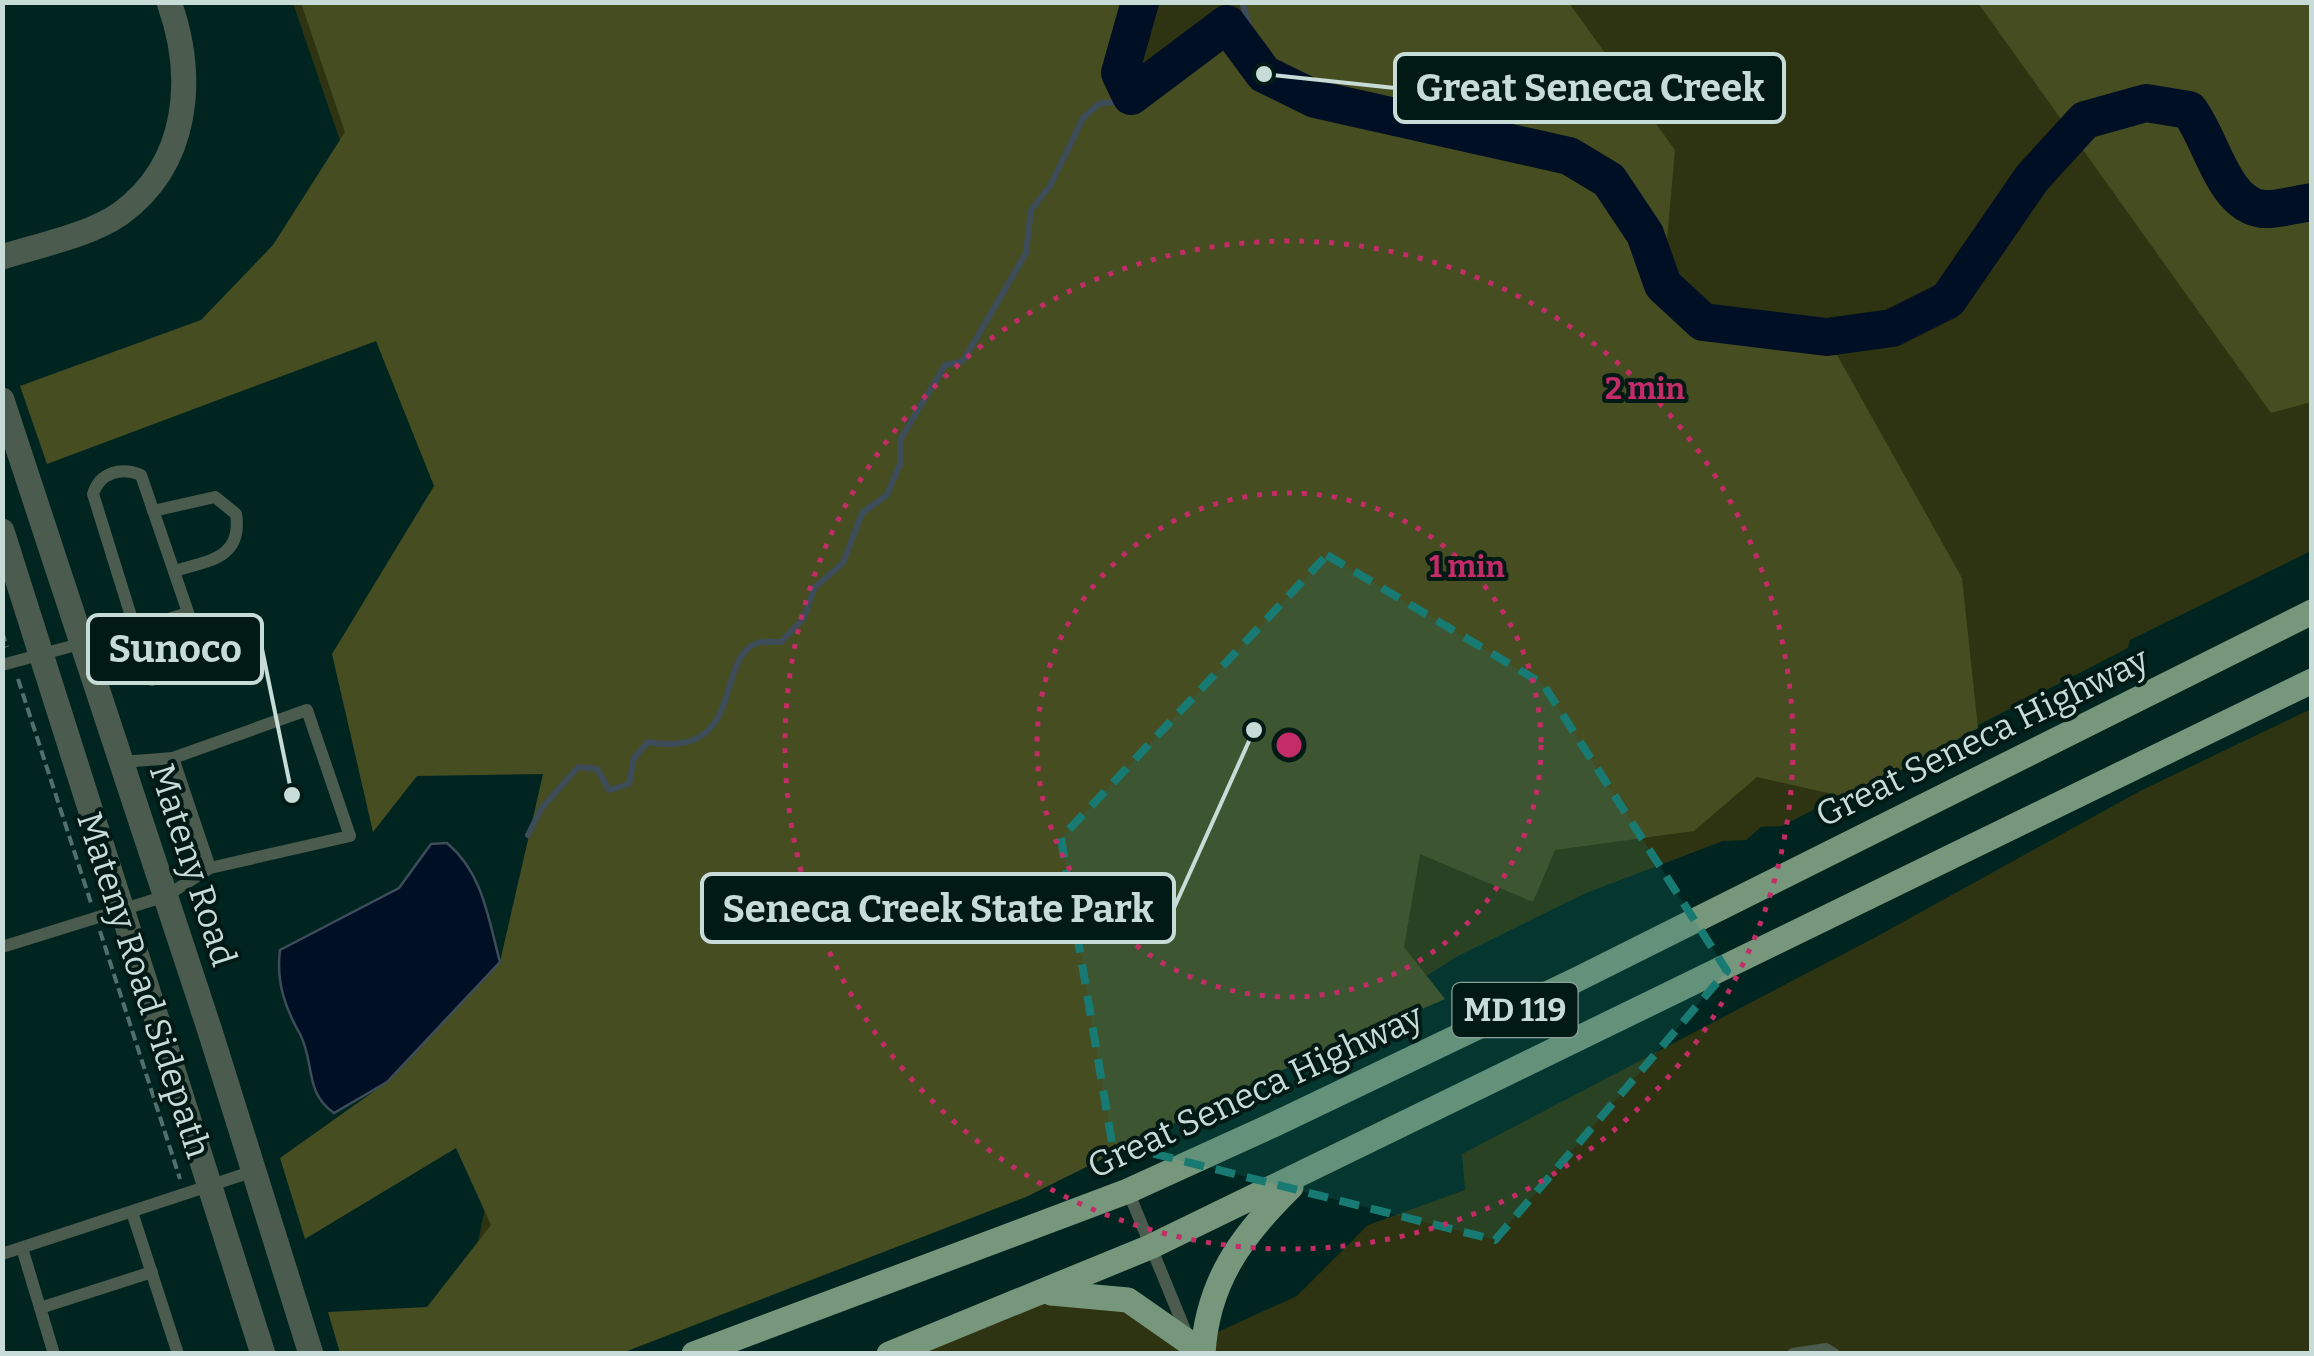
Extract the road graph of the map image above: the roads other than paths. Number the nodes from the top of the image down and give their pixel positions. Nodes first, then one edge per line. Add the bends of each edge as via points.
1 (168, 2) edge
2 (2, 257) edge
3 (2, 400) edge
4 (153, 510) junction
5 (2, 532) edge
6 (174, 571) junction
7 (2312, 612) edge
8 (188, 613) junction
9 (136, 629) junction
10 (84, 646) junction
11 (42, 654) junction
12 (205, 662) dead end
13 (8, 664) edge
14 (152, 680) dead end
15 (2312, 681) edge
16 (174, 758) junction
17 (122, 762) junction
18 (210, 868) junction
19 (166, 896) junction
20 (122, 908) junction
21 (2, 947) edge
22 (1308, 1171) junction
23 (254, 1172) junction
24 (211, 1187) junction
25 (1128, 1191) junction
26 (132, 1212) junction
27 (1150, 1247) junction
28 (22, 1248) junction
29 (2, 1254) edge
30 (152, 1272) junction
31 (1036, 1294) junction
32 (40, 1308) junction
33 (1196, 1350) edge
34 (54, 1354) edge
35 (178, 1354) edge
36 (264, 1354) edge
37 (311, 1354) edge
38 (694, 1354) edge
39 (889, 1354) edge
40 (1793, 1354) edge
41 (1834, 1354) edge

1 - 2 street via 184,86 180,136 153,180 118,215
3 - 10 street, Mateny Road
4 - 6 lane
4 - 6 lane via 215,496 236,514 234,546 221,558
4 - 9 lane via 141,475 122,470 96,485 93,494
5 - 11 street
6 - 8 lane
7 - 25 main road, Great Seneca Highway / MD 119 via 1576,980
8 - 9 lane
8 - 12 lane
9 - 10 lane
9 - 14 lane
10 - 11 lane
10 - 17 street, Mateny Road
11 - 13 lane
11 - 20 street
15 - 22 main road, MD 119
16 - 17 lane
16 - 18 lane
16 - 18 lane via 307,710 350,836
17 - 19 street, Mateny Road
18 - 19 lane
19 - 20 lane
19 - 23 street, Mateny Road
20 - 21 lane
20 - 24 street
22 - 27 main road, MD 119
22 - 33 main road via 1231,1255
23 - 24 lane
23 - 37 street, Mateny Road
24 - 26 lane
24 - 36 street
25 - 27 lane
25 - 38 main road, Great Seneca Highway / MD 119
26 - 28 lane
26 - 30 lane
27 - 31 main road, MD 119
27 - 33 lane
28 - 29 lane
28 - 32 lane
30 - 32 lane
30 - 35 lane
31 - 33 main road via 1128,1300
31 - 39 main road, MD 119
32 - 34 lane
40 - 41 lane

